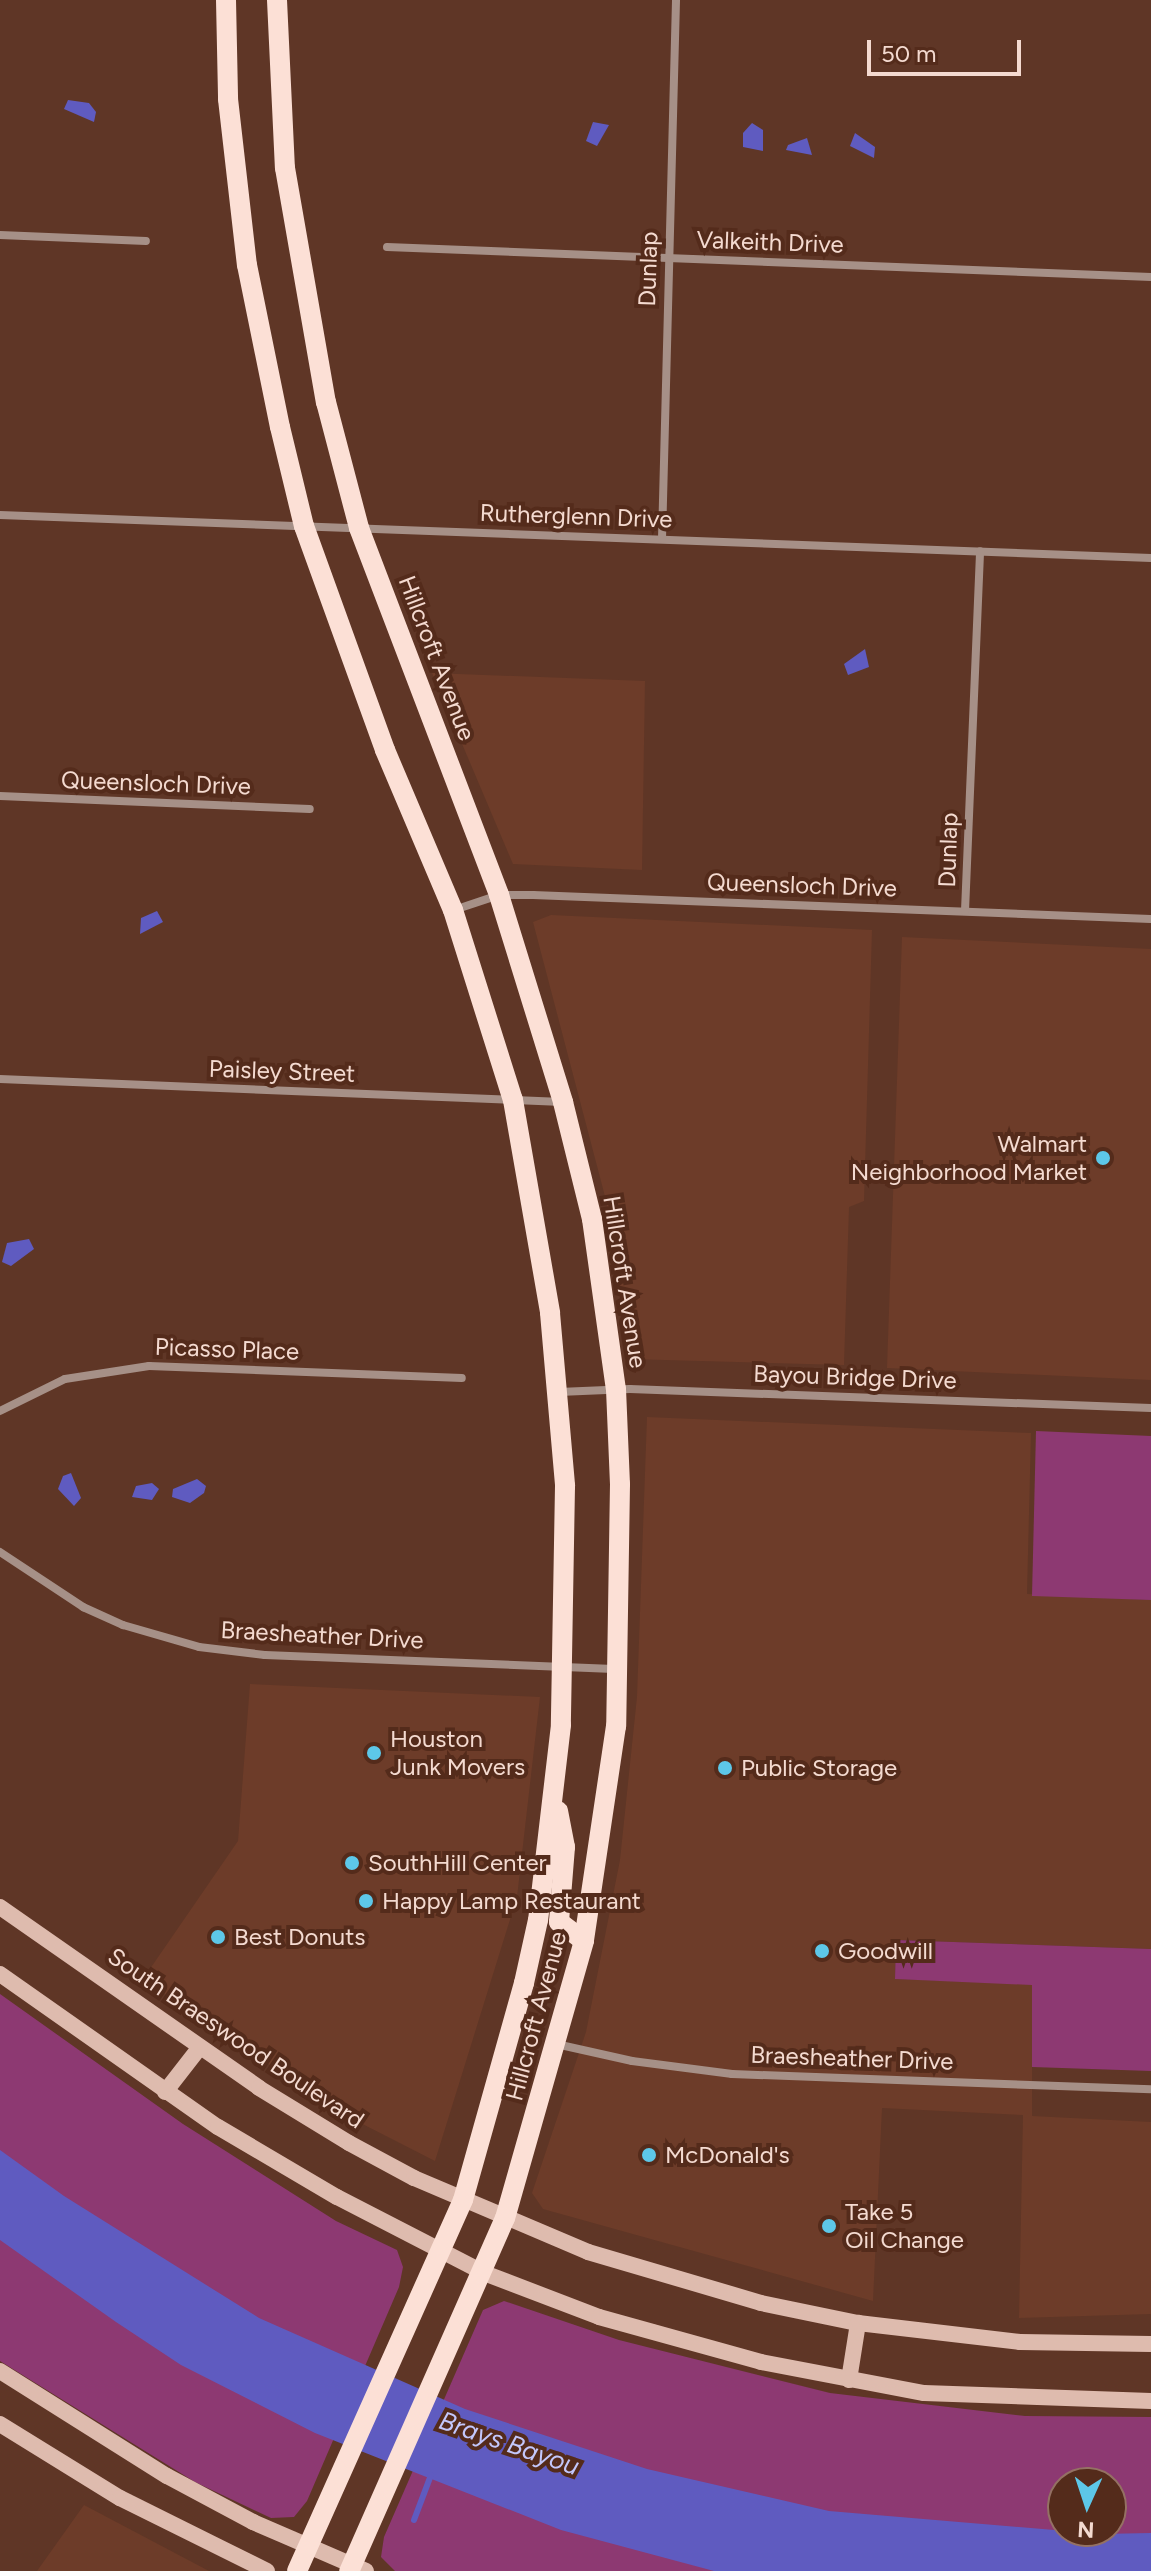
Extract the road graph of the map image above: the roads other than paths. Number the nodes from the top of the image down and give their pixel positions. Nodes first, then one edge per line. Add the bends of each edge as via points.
1 (226, 0) edge
2 (277, 0) edge
3 (676, 0) edge
4 (0, 235) edge
5 (146, 241) dead end
6 (387, 247) dead end
7 (668, 258) junction
8 (1151, 277) edge
9 (0, 515) edge
10 (304, 526) junction
11 (359, 528) junction
12 (662, 539) junction
13 (980, 551) junction
14 (1151, 558) edge
15 (0, 796) edge
16 (310, 809) dead end
17 (499, 895) junction
18 (453, 910) junction
19 (965, 911) junction
20 (1151, 919) edge
21 (0, 1079) edge
22 (513, 1100) junction
23 (563, 1102) junction
24 (462, 1378) dead end
25 (616, 1389) junction
26 (559, 1392) junction
27 (1151, 1408) edge
28 (0, 1411) edge
29 (0, 1552) edge
30 (565, 1667) junction
31 (618, 1669) junction
32 (554, 1791) junction
33 (3, 1916) edge
34 (584, 1941) junction
35 (0, 1974) edge
36 (555, 2043) junction
37 (200, 2047) junction
38 (1151, 2089) edge
39 (165, 2092) junction
40 (463, 2200) junction
41 (505, 2218) junction
42 (440, 2250) junction
43 (484, 2273) junction
44 (858, 2323) junction
45 (1151, 2344) edge
46 (0, 2371) edge
47 (849, 2380) junction
48 (1151, 2401) edge
49 (0, 2424) edge
50 (309, 2547) junction
51 (356, 2569) edge
52 (267, 2571) edge
53 (297, 2571) edge

1 - 10 main road, Hillcroft Avenue via 228,99 247,265
2 - 11 main road, Hillcroft Avenue via 285,168 300,274
3 - 7 street, Dunlap
4 - 5 street
6 - 7 street, Valkeith Drive
7 - 8 street, Valkeith Drive
7 - 12 street, Dunlap
9 - 10 street, Rutherglenn Drive
10 - 11 street, Rutherglenn Drive
10 - 18 main road, Hillcroft Avenue via 385,750
11 - 12 street, Rutherglenn Drive
11 - 17 main road, Hillcroft Avenue
12 - 13 street, Rutherglenn Drive
13 - 14 street, Rutherglenn Drive
13 - 19 street, Dunlap
15 - 16 street, Queensloch Drive
17 - 18 street, Queensloch Drive
17 - 19 street, Queensloch Drive
17 - 23 main road, Hillcroft Avenue
18 - 22 main road, Hillcroft Avenue
19 - 20 street, Queensloch Drive
21 - 22 street, Paisley Street
22 - 23 street, Paisley Street
22 - 26 main road, Hillcroft Avenue
23 - 25 main road, Hillcroft Avenue via 592,1219
24 - 28 street, Picasso Place via 149,1366 65,1379
25 - 26 street, Bayou Bridge Drive
25 - 27 street, Bayou Bridge Drive
25 - 31 main road, Hillcroft Avenue
26 - 30 main road, Hillcroft Avenue via 567,1562
29 - 30 street, Braesheather Drive via 83,1607 199,1647 265,1655
30 - 31 street, Braesheather Drive
30 - 32 main road, Hillcroft Avenue
31 - 34 main road, Hillcroft Avenue via 616,1726
32 - 34 main road via 565,1847 559,1922
32 - 40 main road, Hillcroft Avenue via 535,1933
33 - 37 main road, South Braeswood Boulevard
34 - 36 main road, Hillcroft Avenue
35 - 39 main road
36 - 38 street, Braesheather Drive via 632,2061 732,2074
36 - 41 main road, Hillcroft Avenue
37 - 39 main road
37 - 40 main road, South Braeswood Boulevard via 349,2143
39 - 42 main road via 337,2197
40 - 41 main road, South Braeswood Boulevard
40 - 42 main road, Hillcroft Avenue
41 - 43 main road, Hillcroft Avenue
41 - 44 main road, South Braeswood Boulevard via 650,2274
42 - 43 main road
42 - 50 main road, Hillcroft Avenue
43 - 47 main road via 667,2339
43 - 51 main road, Hillcroft Avenue via 363,2534
44 - 45 main road, South Braeswood Boulevard via 1020,2342
44 - 47 main road
46 - 50 main road via 167,2476
47 - 48 main road via 996,2399
49 - 52 main road via 120,2498
50 - 51 main road
50 - 53 main road, Hillcroft Avenue

